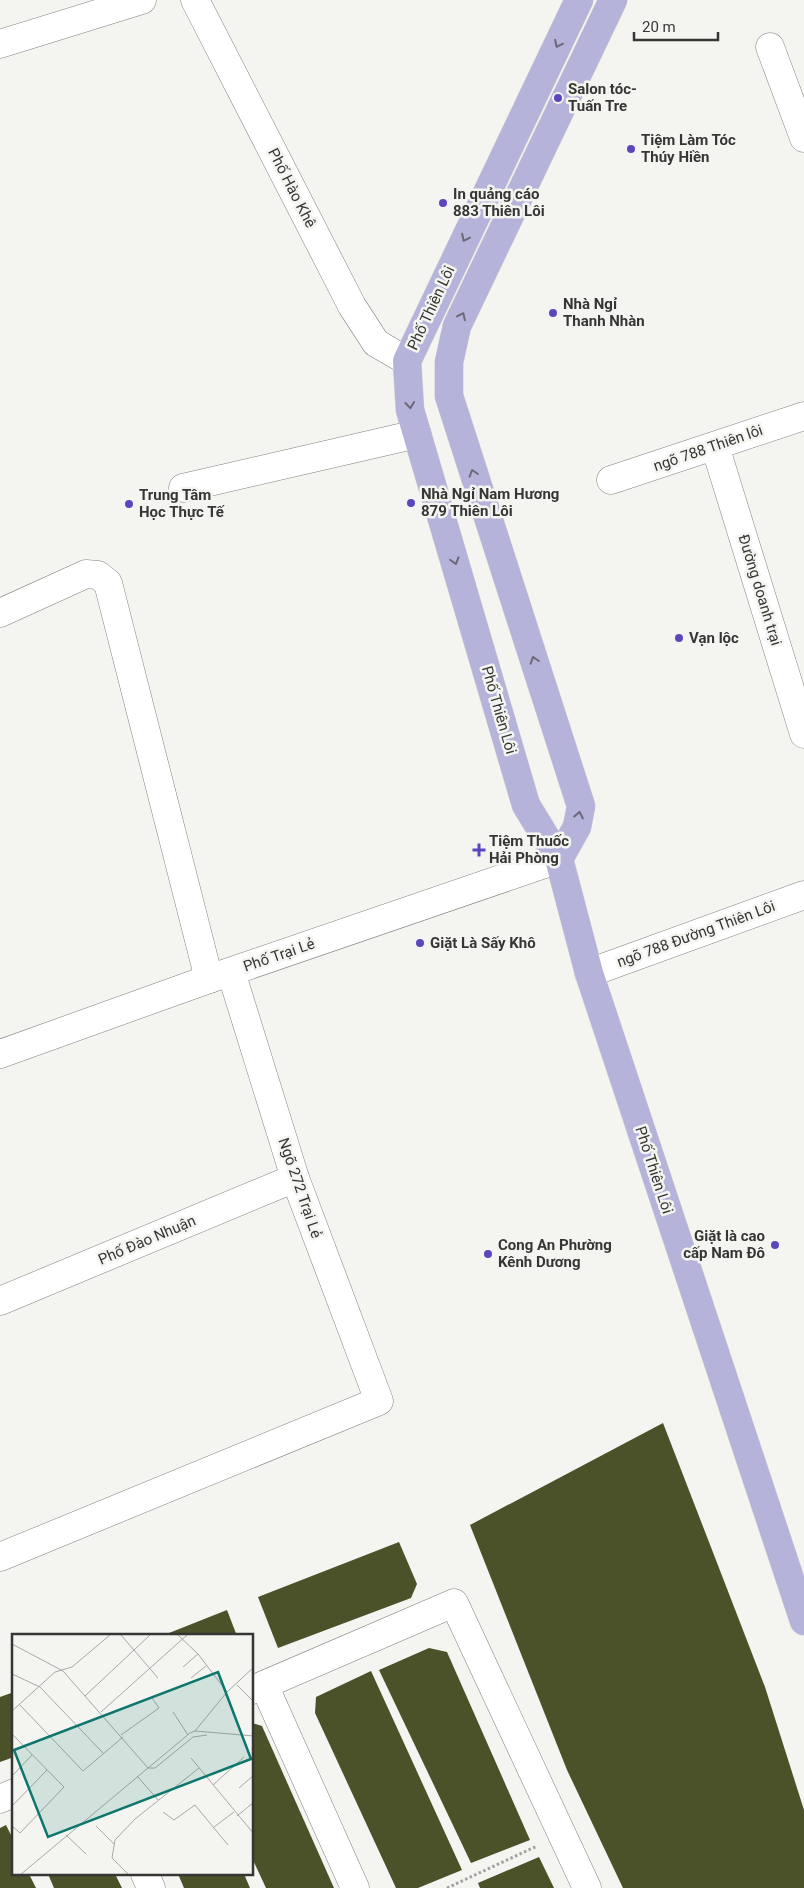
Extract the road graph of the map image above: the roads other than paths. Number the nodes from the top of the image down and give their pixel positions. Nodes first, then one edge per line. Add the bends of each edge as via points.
1 (142, 0) edge
2 (195, 0) edge
3 (579, 0) edge
4 (613, 0) edge
5 (0, 44) edge
6 (770, 48) dead end
7 (804, 138) edge
8 (407, 361) junction
9 (449, 362) junction
10 (804, 416) edge
11 (417, 434) junction
12 (715, 446) junction
13 (611, 480) dead end
14 (183, 488) dead end
15 (0, 613) edge
16 (804, 734) edge
17 (559, 859) junction
18 (804, 895) edge
19 (589, 973) junction
20 (220, 975) junction
21 (0, 1054) edge
22 (295, 1178) junction
23 (0, 1301) edge
24 (0, 1557) edge
25 (804, 1621) edge
26 (258, 1688) edge
27 (12, 1794) edge
28 (0, 1799) edge
29 (146, 1876) edge
30 (151, 1888) edge
31 (355, 1888) edge
32 (587, 1888) edge

1 - 5 street
2 - 8 street, Phố Hào Khê via 352,306 376,343
3 -> 8 main road, Phố Thiên Lôi
9 -> 4 main road, Phố Thiên Lôi via 457,326
6 - 7 street
8 - 9 main road
8 -> 11 main road, Phố Thiên Lôi via 410,410
17 -> 9 main road, Phố Thiên Lôi via 577,827 581,806 449,396
10 - 12 street, ngõ 788 Thiên lôi
11 - 14 street
11 -> 17 main road, Phố Thiên Lôi via 526,804
12 - 13 street, ngõ 788 Thiên lôi
12 - 16 street, Đường doanh trại
15 - 20 street, Ngõ 272 Trại Lẻ via 86,574 98,575 108,583
17 - 19 main road, Phố Thiên Lôi
17 - 20 street, Phố Trại Lẻ
18 - 19 street, ngõ 788 Đường Thiên Lôi
19 - 25 main road, Phố Thiên Lôi
20 - 21 street, Phố Trại Lẻ
20 - 22 street, Ngõ 272 Trại Lẻ
22 - 23 street, Phố Đào Nhuận
22 - 24 street, Ngõ 272 Trại Lẻ via 379,1401
26 - 31 street
26 - 32 street via 454,1603
27 - 28 street
29 - 30 street

